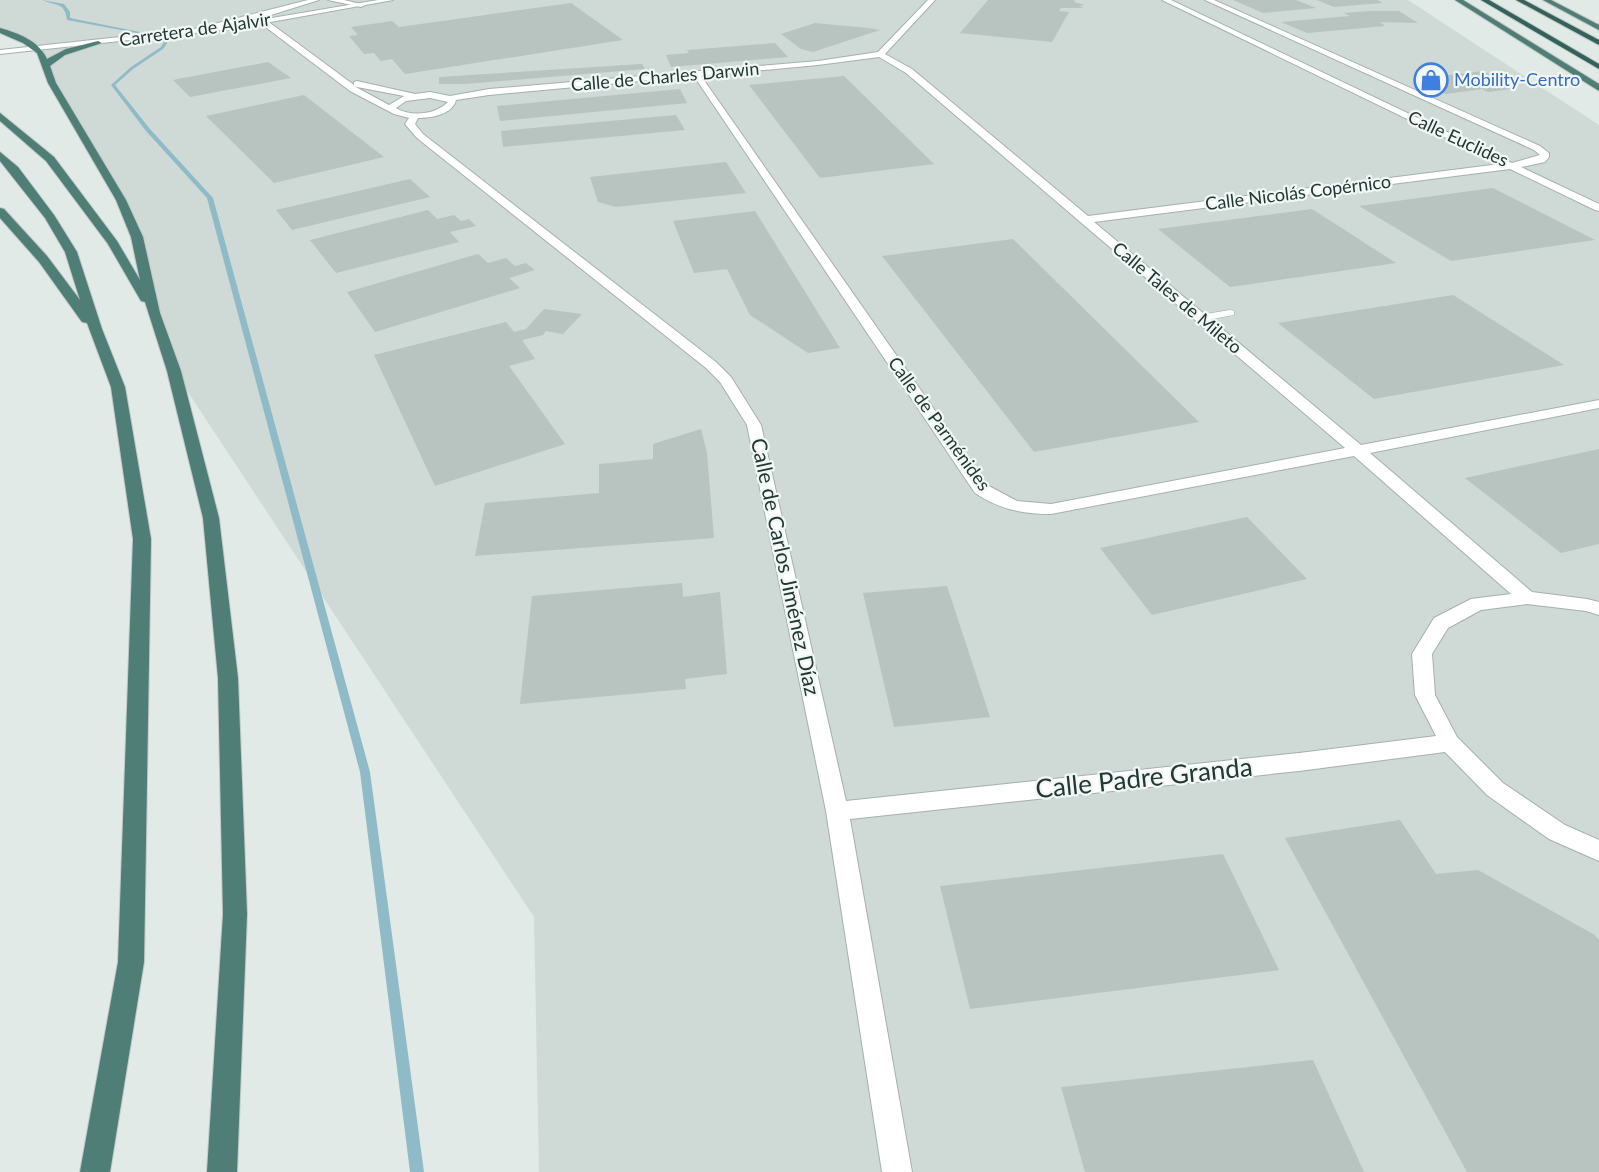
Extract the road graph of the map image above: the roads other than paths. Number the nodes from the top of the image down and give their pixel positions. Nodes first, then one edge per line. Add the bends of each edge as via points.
1 (316, 0) edge
2 (331, 0) edge
3 (390, 0) edge
4 (933, 0) edge
5 (1165, 0) edge
6 (1208, 0) edge
7 (1458, 0) edge
8 (1484, 0) edge
9 (1519, 0) edge
10 (1546, 0) edge
11 (378, 1) edge
12 (361, 5) junction
13 (263, 22) junction
14 (1599, 28) edge
15 (0, 30) edge
16 (170, 35) junction
17 (98, 43) junction
18 (1599, 43) edge
19 (36, 48) junction
20 (0, 52) edge
21 (880, 54) junction
22 (1599, 67) edge
23 (44, 68) junction
24 (696, 74) junction
25 (344, 80) junction
26 (1599, 88) edge
27 (417, 96) junction
28 (450, 99) junction
29 (1448, 108) junction
30 (391, 109) junction
31 (1403, 114) junction
32 (416, 115) junction
33 (0, 116) edge
34 (0, 155) edge
35 (1511, 166) junction
36 (1599, 208) edge
37 (0, 210) edge
38 (1085, 220) junction
39 (154, 313) junction
40 (1230, 313) dead end
41 (1200, 318) junction
42 (95, 329) junction
43 (1599, 404) edge
44 (1356, 449) junction
45 (1527, 598) junction
46 (1599, 609) edge
47 (1450, 742) junction
48 (837, 812) junction
49 (1599, 851) edge
50 (95, 1172) edge
51 (222, 1172) edge
52 (897, 1172) edge

1 - 16 street
2 - 12 street
3 - 11 street, Carretera de Ajalvir
4 - 21 street
5 - 31 street, Calle Euclides
6 - 29 street, Calle Euclides
7 - 26 highway
8 - 22 highway
9 - 18 highway
10 - 14 highway
11 - 12 street, Carretera de Ajalvir
12 - 13 street, Carretera de Ajalvir
13 - 16 street, Carretera de Ajalvir
13 - 25 street
15 - 19 highway
16 - 17 street, Carretera de Ajalvir
17 - 19 street, Carretera de Ajalvir
17 - 23 highway via 65,52
19 - 20 street, Carretera de Ajalvir
19 - 23 highway via 42,54
21 - 24 street, Calle de Charles Darwin
21 - 38 street, Calle Tales de Mileto via 909,71
23 - 39 highway via 121,200 137,237
24 - 28 street, Calle de Charles Darwin via 489,92
24 - 44 street, Calle de Parménides via 981,489 999,502 1022,509 1051,509
25 - 27 street
25 - 30 street via 364,97
27 - 28 street
27 - 30 street via 393,104
28 - 32 street via 450,107 442,111
29 - 31 street
29 - 35 street, Calle Euclides via 1546,155 1541,160
30 - 32 street
31 - 35 street, Calle Euclides
32 - 48 street, Calle de Carlos Jiménez Díaz via 410,124 420,136 711,365 726,380 754,425
33 - 39 highway via 50,159 113,243
34 - 42 highway via 50,217 71,252
35 - 36 street
35 - 38 street, Calle Nicolás Copérnico
37 - 42 highway via 43,259
38 - 41 street, Calle Tales de Mileto
39 - 51 highway via 174,371 211,518 228,678 235,914
40 - 41 lane
41 - 44 street, Calle Tales de Mileto
42 - 50 highway via 118,387 142,539 131,962
43 - 44 street, Calle de Parménides
44 - 45 street, Calle Tales de Mileto
45 - 46 street
45 - 47 street via 1477,604 1441,623 1422,654 1425,695
47 - 48 street, Calle Padre Granda
47 - 49 street via 1495,789 1557,831
48 - 52 street, Calle de Carlos Jiménez Díaz

